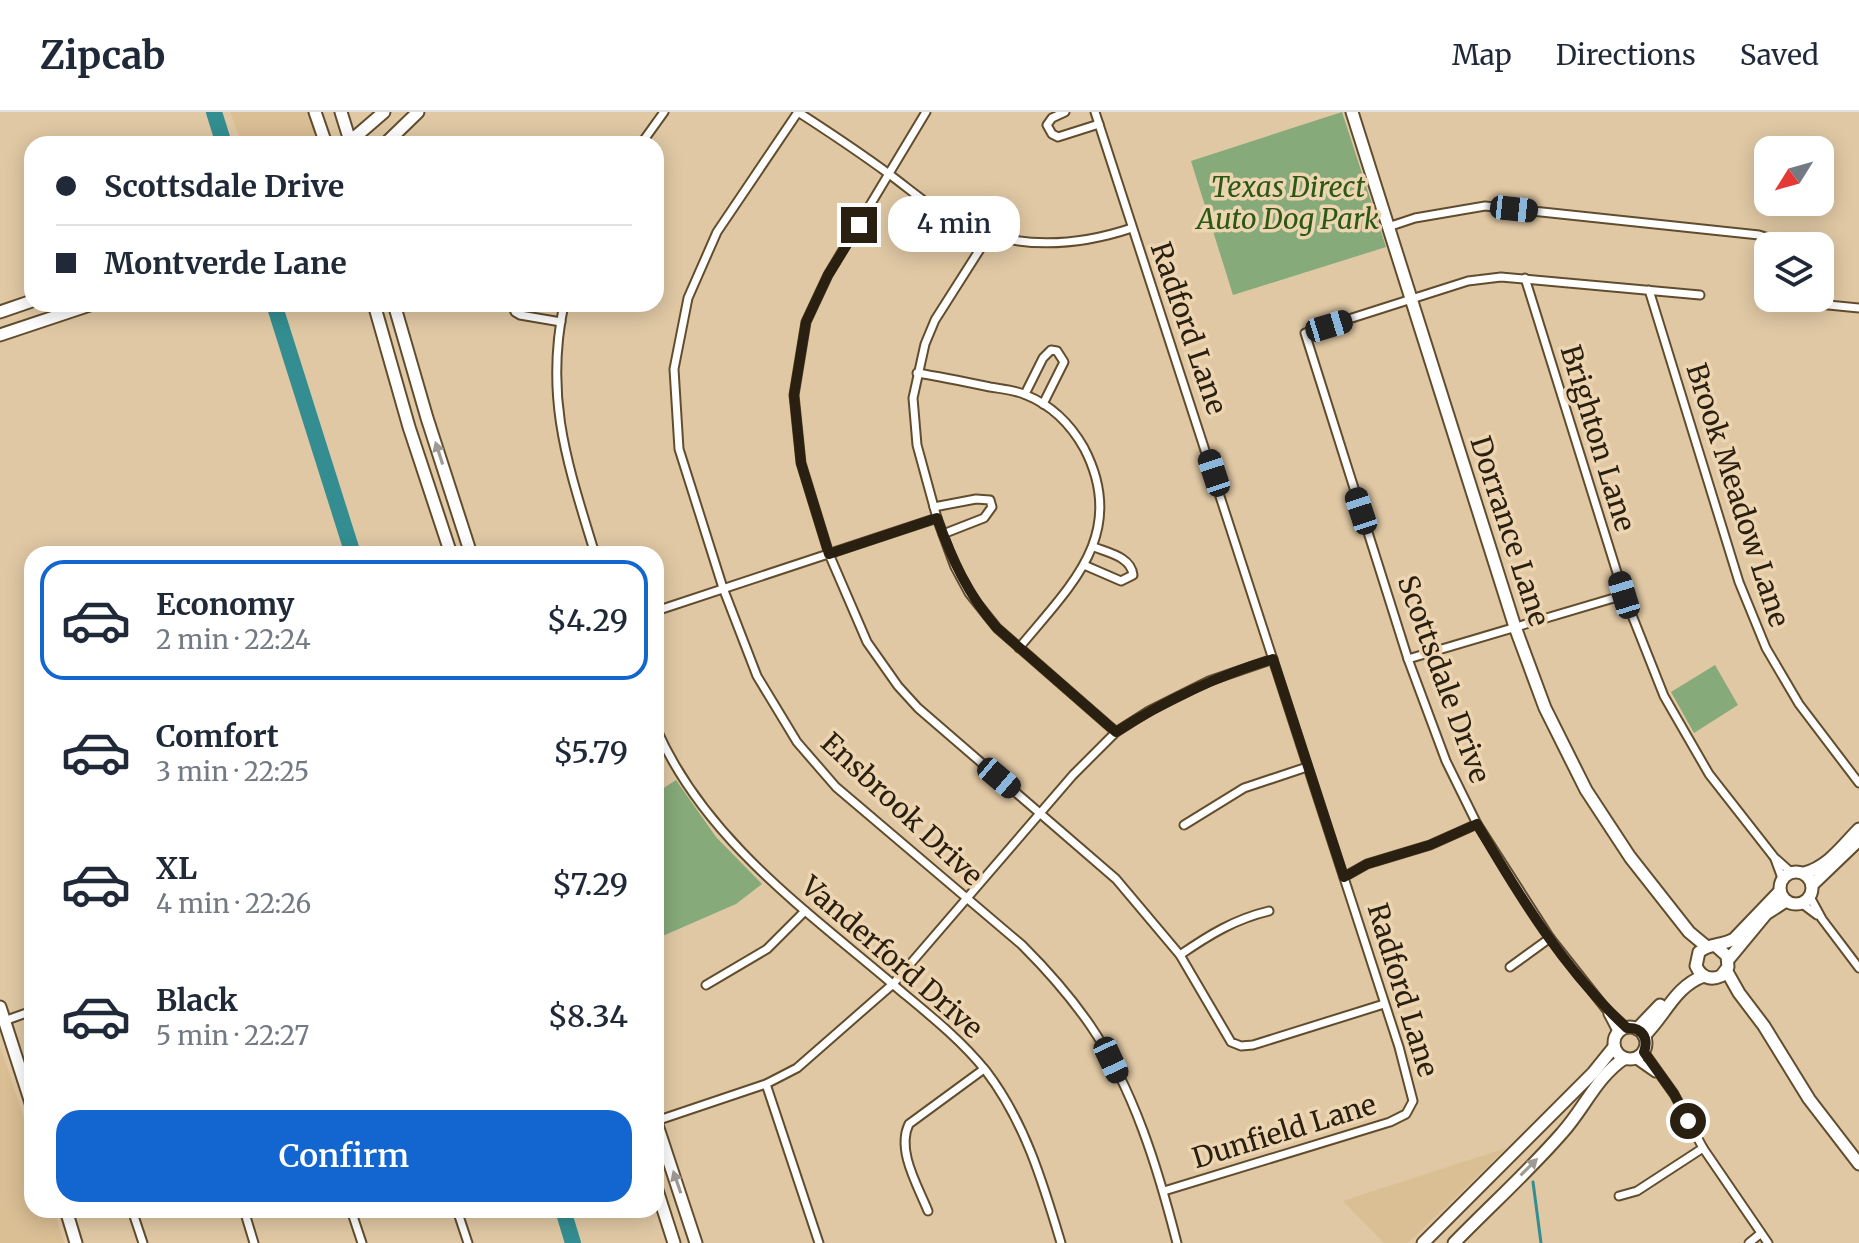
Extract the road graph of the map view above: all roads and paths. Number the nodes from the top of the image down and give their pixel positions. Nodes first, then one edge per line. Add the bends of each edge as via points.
1 (315, 112) edge
2 (341, 112) edge
3 (384, 112) edge
4 (418, 112) edge
5 (664, 112) edge
6 (798, 112) edge
7 (926, 112) edge
8 (1065, 112) edge
9 (1095, 112) edge
10 (1352, 112) edge
11 (1099, 124) junction
12 (323, 136) edge
13 (348, 136) edge
14 (358, 136) edge
15 (393, 136) edge
16 (647, 136) edge
17 (890, 175) junction
18 (1388, 227) junction
19 (1132, 228) junction
20 (1754, 234) edge
21 (989, 235) junction
22 (1525, 278) junction
23 (1649, 290) junction
24 (1700, 295) dead end
25 (1412, 300) junction
26 (24, 304) edge
27 (1834, 306) edge
28 (1859, 308) edge
29 (0, 312) edge
30 (69, 312) edge
31 (376, 312) edge
32 (396, 312) edge
33 (515, 312) edge
34 (563, 312) edge
35 (561, 322) junction
36 (0, 335) edge
37 (917, 373) junction
38 (1025, 394) junction
39 (1043, 404) junction
40 (450, 489) junction
41 (432, 497) junction
42 (934, 507) junction
43 (937, 518) junction
44 (943, 534) junction
45 (448, 546) edge
46 (468, 546) edge
47 (592, 546) edge
48 (1094, 547) junction
49 (829, 554) junction
50 (1084, 565) junction
51 (723, 588) junction
52 (1624, 595) junction
53 (664, 608) edge
54 (1515, 627) junction
55 (1019, 648) junction
56 (1273, 659) junction
57 (1408, 659) junction
58 (1116, 732) junction
59 (664, 744) edge
60 (1307, 767) junction
61 (1859, 783) edge
62 (1040, 812) junction
63 (1477, 824) junction
64 (1184, 825) dead end
65 (1859, 829) edge
66 (1859, 840) edge
67 (1792, 875) junction
68 (1344, 877) junction
69 (1808, 895) junction
70 (1783, 896) junction
71 (966, 899) junction
72 (805, 911) junction
73 (1269, 911) dead end
74 (1550, 938) junction
75 (1708, 949) junction
76 (1180, 955) junction
77 (1510, 967) dead end
78 (1859, 968) edge
79 (1714, 970) junction
80 (893, 984) junction
81 (706, 985) dead end
82 (1384, 1004) junction
83 (0, 1007) edge
84 (24, 1014) edge
85 (2, 1021) edge
86 (1632, 1031) junction
87 (1614, 1047) junction
88 (1635, 1056) junction
89 (984, 1069) junction
90 (24, 1083) edge
91 (766, 1084) junction
92 (1412, 1106) joint
93 (664, 1119) edge
94 (1546, 1119) junction
95 (1561, 1135) junction
96 (664, 1146) edge
97 (1703, 1148) junction
98 (1859, 1164) edge
99 (1164, 1191) junction
100 (1619, 1196) dead end
101 (1460, 1204) junction
102 (928, 1211) dead end
103 (664, 1212) edge
104 (68, 1218) edge
105 (135, 1218) edge
106 (246, 1218) edge
107 (354, 1218) edge
108 (460, 1218) edge
109 (1474, 1222) junction
110 (1760, 1234) junction
111 (76, 1243) edge
112 (143, 1243) edge
113 (254, 1243) edge
114 (362, 1243) edge
115 (468, 1243) edge
116 (674, 1243) edge
117 (696, 1243) edge
118 (819, 1243) edge
119 (1061, 1243) edge
120 (1177, 1243) edge
121 (1423, 1243) edge
122 (1454, 1243) edge
123 (1749, 1243) edge
124 (1768, 1243) edge

1 - 12 main road
2 - 13 main road
3 - 14 main road
4 - 15 main road
5 - 16 street
6 - 17 street
6 - 51 street, Ensbrook Drive via 717,232 688,298 674,369 679,449
7 - 17 street
8 - 11 street via 1047,125 1058,137
9 - 11 street, Radford Lane
10 - 18 main road, Dorrance Lane
11 - 19 street, Radford Lane
17 - 21 street via 939,211
17 - 49 street via 828,275 803,337 794,395 801,463
18 - 20 street via 1485,206
18 - 25 main road, Dorrance Lane
19 - 21 street via 1099,239 1055,244
19 - 56 street, Radford Lane
21 - 37 street via 935,320
22 - 23 street
22 - 25 street via 1468,281
22 - 52 street, Brighton Lane
23 - 24 street
23 - 61 street, Brook Meadow Lane via 1739,582 1766,648 1799,704
25 - 54 main road, Dorrance Lane
25 - 57 street, Scottsdale Drive via 1305,333
26 - 29 main road
27 - 28 street
30 - 36 main road
31 - 41 main road
40 -> 32 main road
33 - 35 street
34 - 35 street
35 - 47 street via 555,376 558,419
37 - 38 street
37 - 42 street via 914,422
38 - 39 street
38 - 39 street via 1043,358 1057,351 1064,362
39 - 48 street via 1076,435 1089,459 1101,507
40 - 41 main road
40 - 46 main road
41 - 45 main road
42 - 43 street
42 - 44 street via 990,500 984,518
43 - 44 street
43 - 49 street
44 - 55 street via 969,593
48 - 50 street
48 - 50 street via 1128,561 1133,575 1121,581
49 - 51 street
49 - 62 street via 867,642 898,686
50 - 55 street
51 - 53 street
51 - 71 street, Ensbrook Drive via 757,676 797,742 836,787
52 - 54 street
52 - 67 street, Brighton Lane via 1664,696 1709,774
54 - 57 street
54 - 75 main road, Dorrance Lane via 1545,708 1586,790 1630,857
55 - 58 street
56 - 58 street via 1209,681
56 - 60 street, Radford Lane
57 - 63 street, Scottsdale Drive via 1446,761
58 - 62 street
59 - 72 street, Vanderford Drive via 722,831
60 - 64 street via 1244,788
60 - 68 street, Radford Lane
62 - 71 street
62 - 76 street via 1116,879
63 - 68 street
63 - 74 street, Scottsdale Drive
65 - 67 main road via 1816,870
66 - 69 main road
67 - 69 main road
67 - 70 main road
68 - 82 street, Radford Lane
69 - 70 main road
69 - 78 street
70 - 75 main road via 1734,939
70 - 79 main road
71 - 80 street
71 - 99 street, Ensbrook Drive via 1022,945 1090,1026 1121,1081
72 - 80 street, Vanderford Drive
72 - 81 street via 767,949
73 - 76 street via 1216,931
74 - 77 street
74 - 86 street, Scottsdale Drive via 1606,1009
75 - 79 main road
75 - 79 main road, Dorrance Lane via 1725,952
76 - 82 street via 1231,1042 1246,1045
79 - 86 main road via 1685,987 1659,1022
79 - 98 main road via 1764,1026 1809,1099
80 - 89 street, Vanderford Drive
80 - 91 street via 823,1048
82 - 92 street, Radford Lane
83 - 85 main road
84 - 85 street
85 - 90 main road
86 - 87 main road
86 - 88 main road via 1646,1044
87 - 88 main road
87 - 94 main road
88 - 95 main road via 1603,1076
88 - 97 street via 1674,1094
89 - 102 street via 904,1133
89 - 119 street, Vanderford Drive via 1019,1124
91 - 93 street
91 - 118 street
92 - 99 street, Dunfield Lane via 1390,1122
94 - 95 main road
94 - 101 main road
109 -> 95 main road
117 -> 96 main road
97 - 100 street via 1637,1191
97 - 110 street
99 - 120 street, Ensbrook Drive
101 - 109 main road
101 - 121 main road
103 - 116 main road
104 - 111 main road
105 - 112 street
106 - 113 street
107 - 114 street
108 - 115 street
109 - 122 main road
110 - 123 street
110 - 124 street

